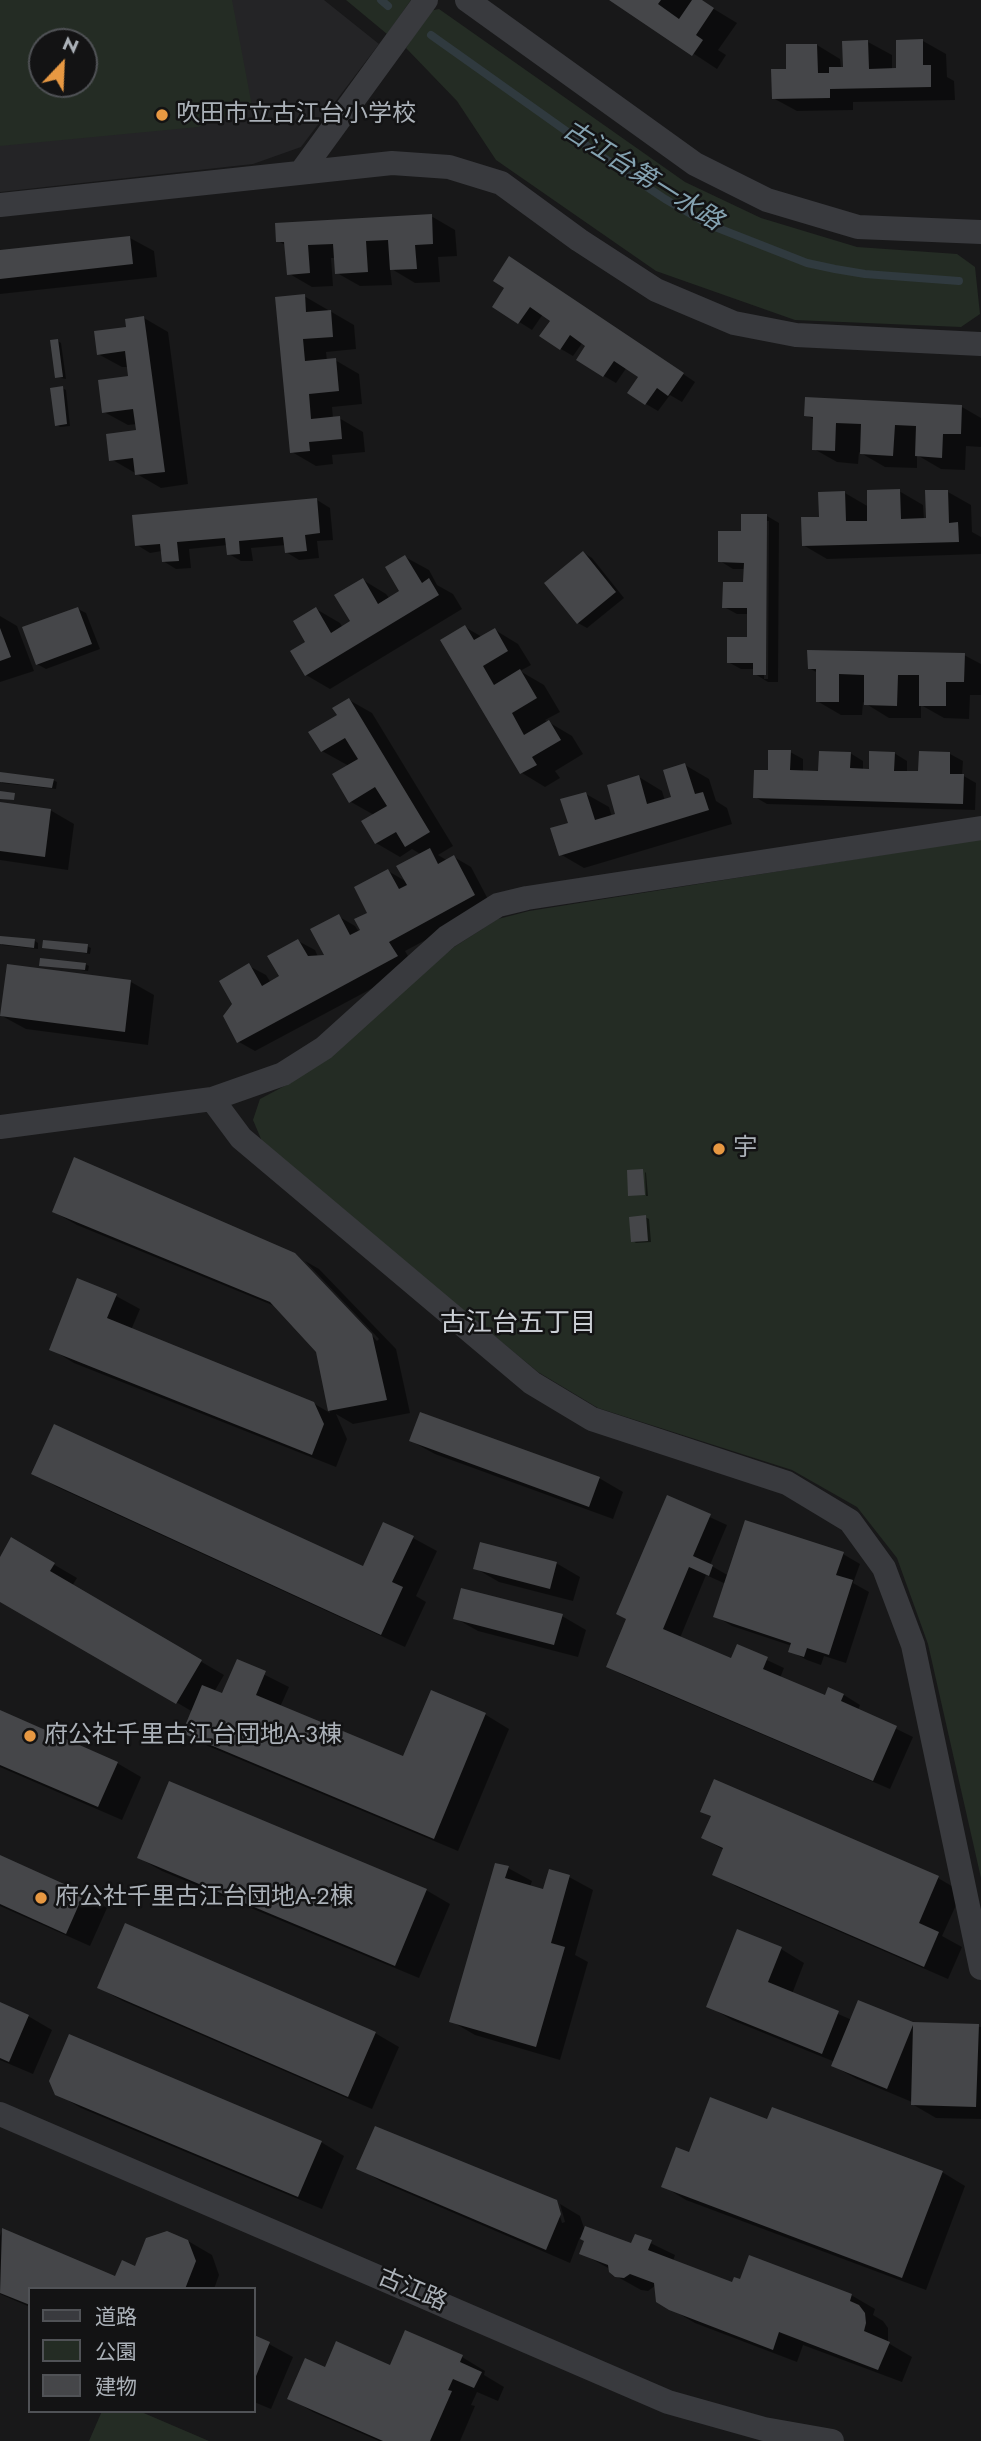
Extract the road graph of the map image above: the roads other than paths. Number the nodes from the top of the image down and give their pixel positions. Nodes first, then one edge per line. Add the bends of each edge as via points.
1 (426, 0) edge
2 (467, 0) edge
3 (301, 172) junction
4 (0, 205) edge
5 (981, 232) edge
6 (981, 344) edge
7 (981, 828) edge
8 (212, 1099) junction
9 (0, 1127) edge
10 (981, 1968) edge
11 (0, 2114) edge
12 (832, 2441) edge

1 - 3 street
2 - 5 street via 695,164 767,200 858,227
3 - 4 street
3 - 6 street via 392,163 449,167 501,183 656,290 734,323 796,335
7 - 8 street via 498,905 446,937 324,1048 283,1074
8 - 9 street
8 - 10 street via 241,1138 532,1383 592,1419 787,1483 849,1521 884,1568 913,1645
11 - 12 street, 古江路 via 668,2402 764,2429

